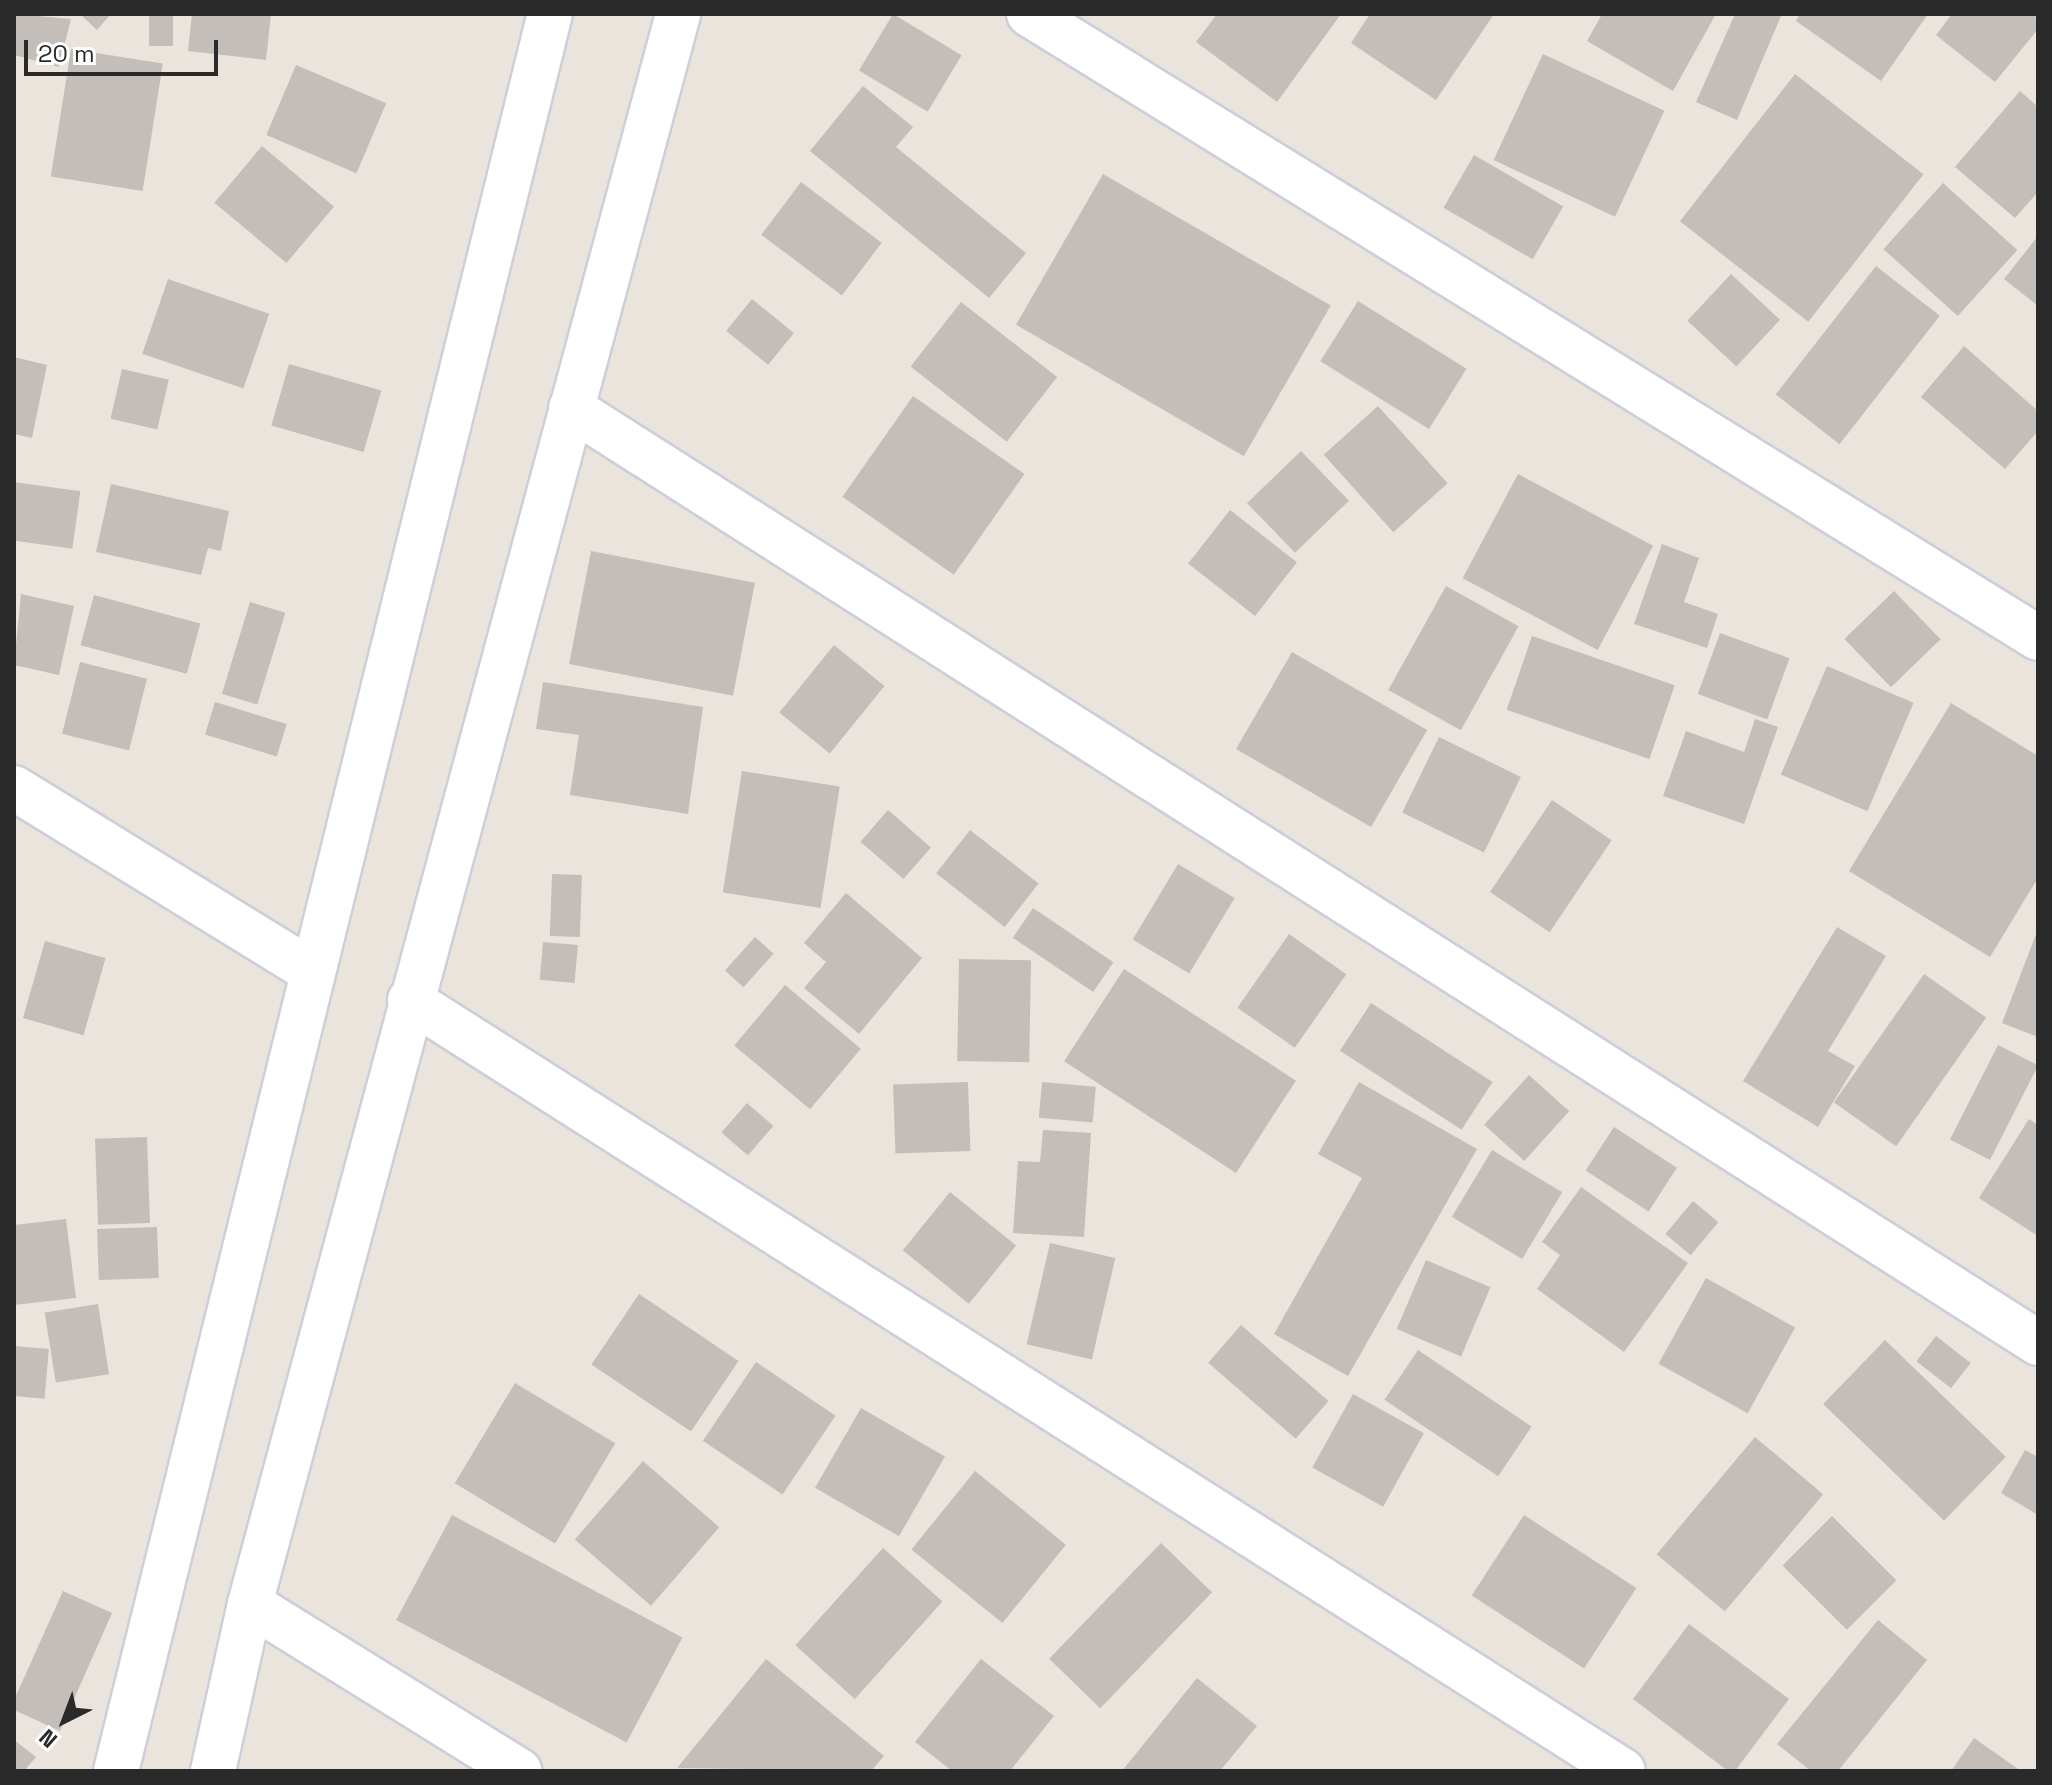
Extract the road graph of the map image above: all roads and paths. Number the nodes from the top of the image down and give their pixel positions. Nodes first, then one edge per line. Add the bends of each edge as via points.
1 (550, 14) edge
2 (678, 14) edge
3 (1029, 14) edge
4 (571, 408) junction
5 (2038, 638) edge
6 (14, 788) edge
7 (312, 971) junction
8 (410, 1000) junction
9 (2038, 1343) edge
10 (250, 1604) junction
11 (116, 1771) edge
12 (213, 1771) edge
13 (519, 1771) edge
14 (1623, 1771) edge

1 - 7 street
2 - 4 street
3 - 5 street
4 - 8 street
4 - 9 street
6 - 7 street
7 - 11 street
8 - 10 street
8 - 14 street
10 - 12 street
10 - 13 street

